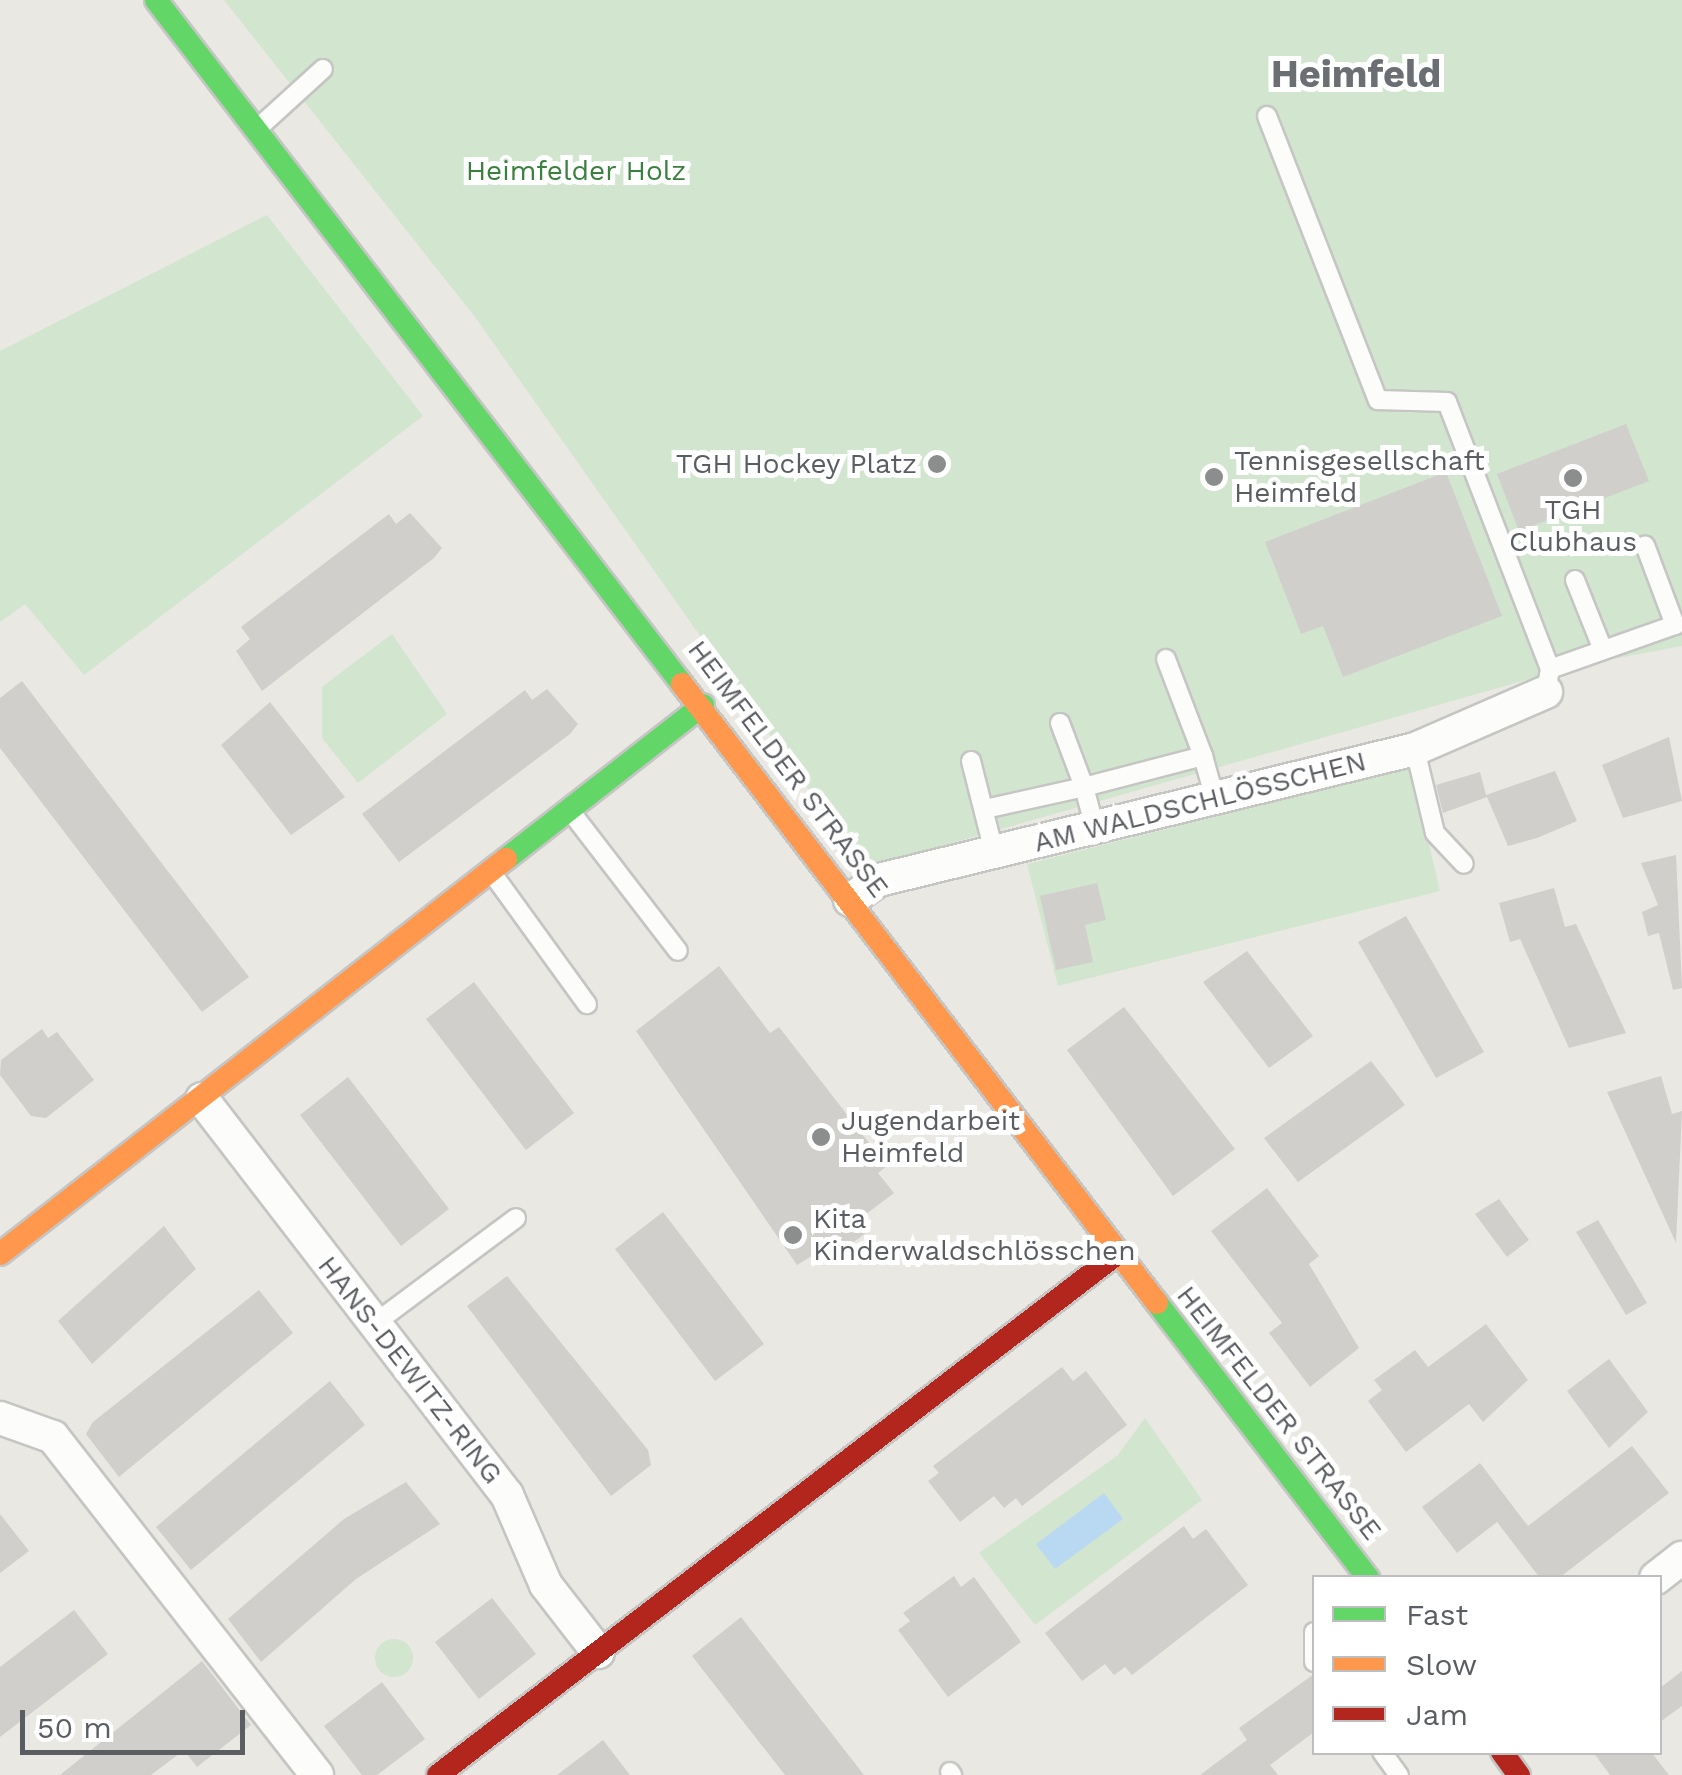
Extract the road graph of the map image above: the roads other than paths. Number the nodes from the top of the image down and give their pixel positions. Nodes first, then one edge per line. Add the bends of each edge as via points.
1 (156, 0) edge
2 (323, 69) dead end
3 (1268, 116) dead end
4 (257, 130) junction
5 (1645, 545) dead end
6 (1575, 580) dead end
7 (1603, 650) junction
8 (1166, 660) dead end
9 (1548, 680) junction
10 (703, 706) junction
11 (1060, 723) dead end
12 (1415, 749) junction
13 (1204, 756) junction
14 (971, 762) dead end
15 (1084, 787) junction
16 (1215, 798) junction
17 (985, 808) junction
18 (571, 812) junction
19 (1095, 828) junction
20 (994, 852) junction
21 (1464, 864) dead end
22 (492, 873) junction
23 (850, 900) junction
24 (678, 951) dead end
25 (587, 1004) dead end
26 (202, 1100) junction
27 (516, 1218) dead end
28 (0, 1254) edge
29 (1117, 1254) junction
30 (374, 1324) junction
31 (0, 1418) edge
32 (1682, 1558) edge
33 (1364, 1575) edge
34 (1660, 1575) edge
35 (598, 1652) junction
36 (318, 1775) edge
37 (438, 1775) edge

1 - 4 street, HEIMFELDER STRASSE
2 - 4 lane
3 - 9 lane via 1378,400 1447,402
4 - 10 street, HEIMFELDER STRASSE
5 - 7 lane via 1676,625
6 - 7 lane
7 - 9 lane
8 - 13 lane
9 - 12 street, AM WALDSCHLÖSSCHEN
10 - 18 street
10 - 23 street, HEIMFELDER STRASSE
11 - 15 lane
12 - 16 street, AM WALDSCHLÖSSCHEN
12 - 21 lane via 1435,833
13 - 15 lane
13 - 16 lane
14 - 17 lane
15 - 17 lane
15 - 19 lane
16 - 19 street, AM WALDSCHLÖSSCHEN
17 - 20 lane
18 - 22 street
18 - 24 lane
19 - 20 street, AM WALDSCHLÖSSCHEN
20 - 23 street, AM WALDSCHLÖSSCHEN via 879,880
22 - 25 lane
22 - 26 street
23 - 29 street, HEIMFELDER STRASSE
26 - 28 street
26 - 30 street, HANS-DEWITZ-RING
27 - 30 lane
29 - 33 street, HEIMFELDER STRASSE
29 - 35 street
30 - 35 street, HANS-DEWITZ-RING via 526,1522 546,1585
31 - 36 street via 54,1437
32 - 34 street
35 - 37 street

